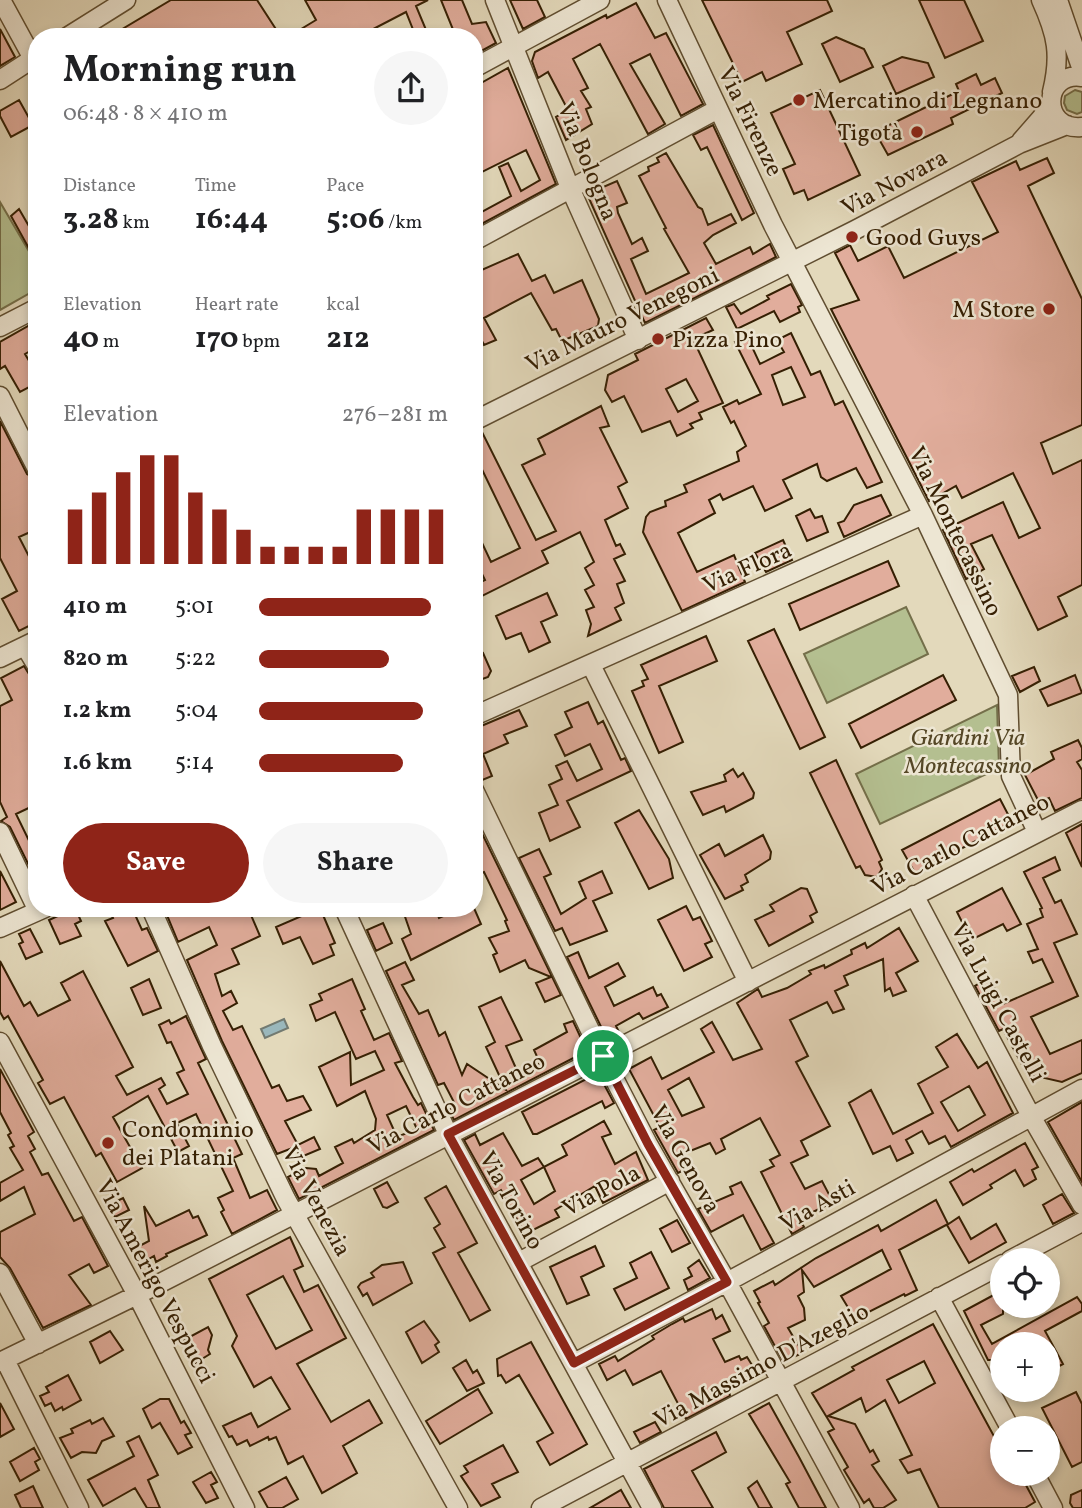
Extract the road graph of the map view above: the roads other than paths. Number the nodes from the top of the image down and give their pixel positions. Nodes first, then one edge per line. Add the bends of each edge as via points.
1 (1, 0) edge
2 (126, 0) edge
3 (495, 0) edge
4 (600, 0) edge
5 (667, 0) edge
6 (1041, 0) edge
7 (1058, 0) edge
8 (82, 28) edge
9 (515, 46) junction
10 (28, 48) edge
11 (483, 63) edge
12 (28, 65) edge
13 (1082, 70) edge
14 (1082, 77) edge
15 (0, 80) edge
16 (1052, 97) junction
17 (718, 109) junction
18 (1077, 127) edge
19 (1019, 144) junction
20 (570, 188) junction
21 (483, 236) edge
22 (792, 262) junction
23 (28, 313) edge
24 (0, 327) edge
25 (638, 340) junction
26 (0, 396) edge
27 (483, 417) edge
28 (28, 451) edge
29 (923, 514) junction
30 (28, 644) edge
31 (0, 658) edge
32 (591, 665) junction
33 (483, 712) edge
34 (483, 809) edge
35 (1082, 810) edge
36 (0, 832) edge
37 (1037, 832) junction
38 (28, 884) edge
39 (914, 895) junction
40 (28, 916) edge
41 (155, 917) edge
42 (348, 917) edge
43 (0, 928) edge
44 (748, 982) junction
45 (0, 1042) edge
46 (603, 1056) junction
47 (1082, 1089) edge
48 (1031, 1115) junction
49 (448, 1134) junction
50 (670, 1181) junction
51 (1082, 1205) edge
52 (293, 1214) junction
53 (1082, 1222) edge
54 (1033, 1248) edge
55 (519, 1262) junction
56 (990, 1271) edge
57 (0, 1273) edge
58 (727, 1282) junction
59 (137, 1295) junction
60 (939, 1297) junction
61 (38, 1344) junction
62 (2, 1361) edge
63 (574, 1363) junction
64 (782, 1382) junction
65 (1003, 1416) edge
66 (626, 1463) junction
67 (1041, 1486) edge
68 (79, 1508) edge
69 (245, 1508) edge
70 (458, 1508) edge
71 (541, 1508) edge
72 (652, 1508) edge
73 (850, 1508) edge
74 (1053, 1508) edge

1 - 10 street
2 - 8 street
3 - 9 street, Via Bologna
4 - 9 street
5 - 17 street, Via Firenze
6 - 16 street via 1058,51
7 - 13 street
9 - 11 street
9 - 20 street, Via Bologna
12 - 15 street
14 - 16 street via 1062,80
16 - 18 street via 1055,116
16 - 19 street, Via Novara
17 - 20 street
17 - 22 street, Via Firenze
18 - 19 street, Via Novara
19 - 22 street, Via Novara
20 - 21 street
20 - 25 street, Via Bologna
22 - 25 street, Via Mauro Venegoni
22 - 29 street, Via Montecassino
23 - 24 street
25 - 27 street, Via Mauro Venegoni
26 - 28 street
29 - 32 street, Via Flora
29 - 37 street, Via Montecassino via 1008,695 1011,776
30 - 31 street
32 - 33 street, Via Flora
32 - 44 street
34 - 46 street, Via Genova
35 - 37 street, Via Carlo Cattaneo
36 - 38 street
37 - 39 street, Via Carlo Cattaneo
39 - 44 street, Via Carlo Cattaneo
39 - 48 street, Via Luigi Castelli
40 - 43 street
41 - 52 street, Via Venezia
42 - 49 street, Via Torino
44 - 46 street, Via Carlo Cattaneo
45 - 59 street, Via Amerigo Vespucci
46 - 49 street, Via Carlo Cattaneo
46 - 50 street, Via Genova
47 - 48 street, Via Asti
48 - 51 street, Via Luigi Castelli
48 - 58 street, Via Asti
49 - 52 street, Via Carlo Cattaneo
49 - 55 street, Via Torino
50 - 55 street, Via Pola
50 - 58 street, Via Genova
52 - 59 street, Via Carlo Cattaneo
52 - 70 street, Via Venezia
53 - 54 street
55 - 63 street, Via Torino
56 - 60 street, Via Massimo D'Azeglio
57 - 61 street
58 - 63 street, Via Asti
58 - 64 street, Via Genova
59 - 61 street, Via Carlo Cattaneo
59 - 69 street, Via Amerigo Vespucci
60 - 64 street, Via Massimo D'Azeglio
60 - 65 street
61 - 62 street, Via Carlo Cattaneo
62 - 68 street
63 - 66 street, Via Torino
64 - 66 street, Via Massimo D'Azeglio
64 - 73 street, Via Genova
66 - 71 street, Via Massimo D'Azeglio
66 - 72 street, Via Torino
67 - 74 street

